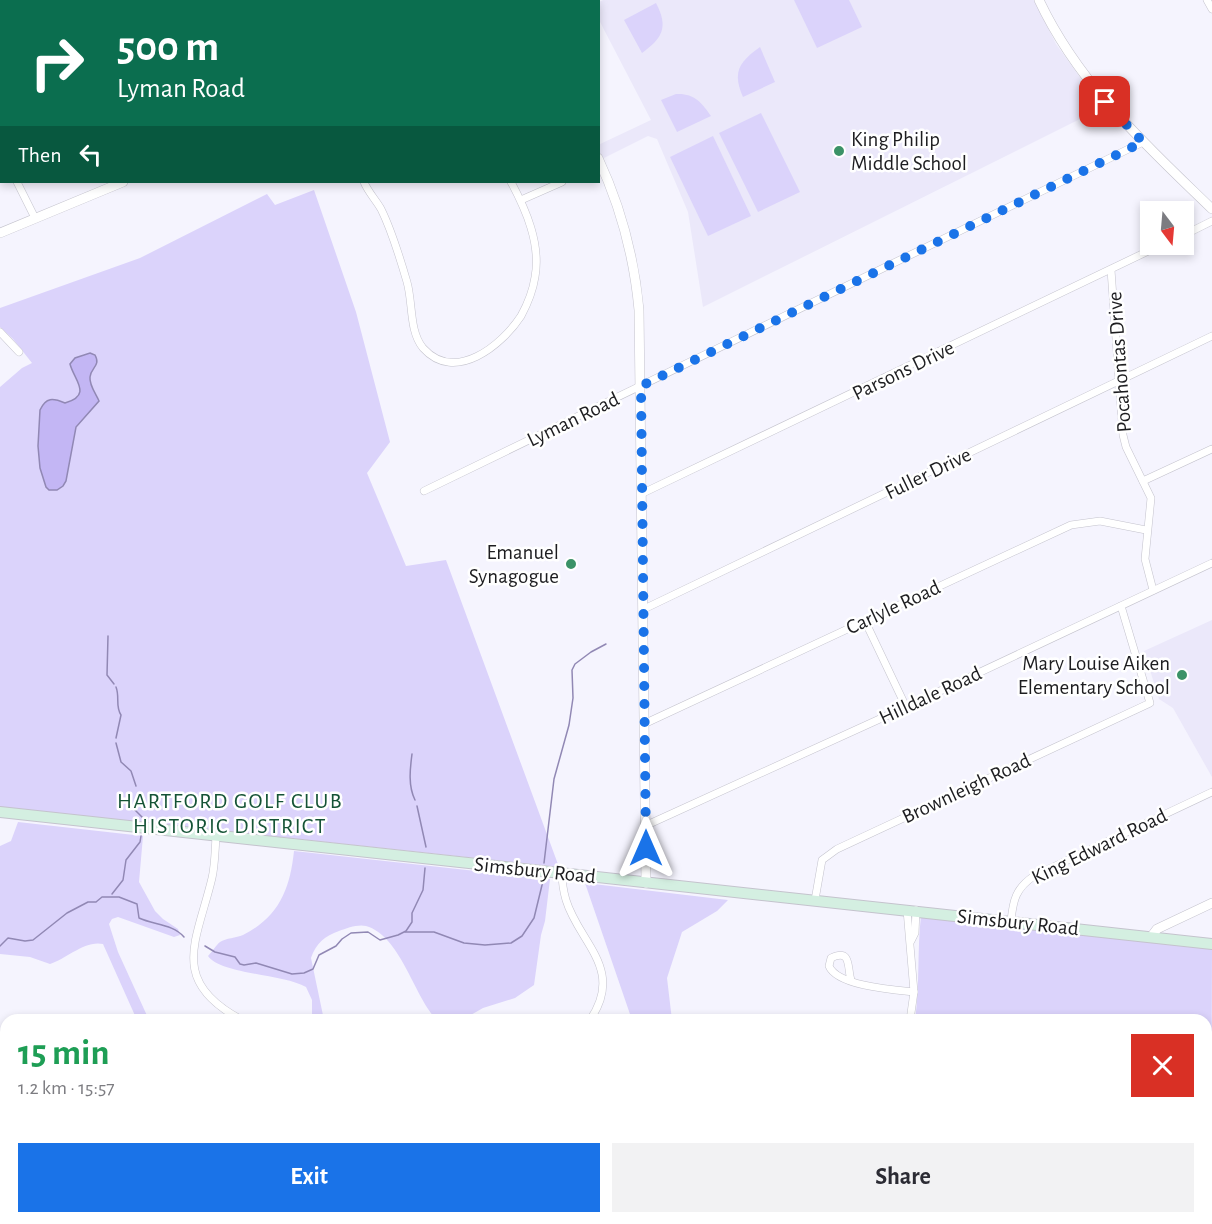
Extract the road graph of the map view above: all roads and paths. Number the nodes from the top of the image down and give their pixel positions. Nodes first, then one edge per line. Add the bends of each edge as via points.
1 (1039, 0) edge
2 (1207, 0) edge
3 (1212, 9) edge
4 (1143, 142) junction
5 (600, 164) edge
6 (18, 183) edge
7 (121, 183) edge
8 (365, 183) edge
9 (512, 183) edge
10 (560, 183) edge
11 (521, 200) junction
12 (1212, 209) edge
13 (35, 218) junction
14 (1212, 221) edge
15 (1194, 230) edge
16 (0, 233) edge
17 (1141, 255) edge
18 (1112, 270) junction
19 (0, 333) edge
20 (1212, 336) edge
21 (19, 352) dead end
22 (1119, 381) junction
23 (641, 386) junction
24 (1212, 449) edge
25 (1143, 481) junction
26 (424, 491) dead end
27 (643, 493) junction
28 (1146, 530) junction
29 (1212, 563) edge
30 (1153, 590) junction
31 (1121, 606) junction
32 (644, 609) junction
33 (865, 621) junction
34 (906, 707) junction
35 (646, 723) junction
36 (1212, 792) edge
37 (0, 812) edge
38 (647, 825) junction
39 (216, 837) junction
40 (562, 872) junction
41 (646, 883) junction
42 (815, 900) junction
43 (1212, 903) edge
44 (912, 910) junction
45 (1011, 921) junction
46 (1151, 937) junction
47 (1212, 944) edge
48 (851, 980) dead end
49 (914, 992) junction
50 (230, 1014) edge
51 (593, 1014) edge
52 (911, 1014) edge

1 - 4 street via 1074,61
2 - 3 street
4 - 12 street
4 - 23 street, Lyman Road
5 - 23 street via 614,193 636,274
6 - 13 street
7 - 13 street
8 - 11 street via 381,210 396,249 408,285 416,335 428,352 446,362 461,362 483,353 504,337 521,315 535,277 536,257
9 - 11 street
10 - 11 street
13 - 16 street
14 - 15 street
17 - 18 street, Parsons Drive
18 - 22 street, Pocahontas Drive
18 - 27 street, Parsons Drive
19 - 21 street
20 - 22 street, Fuller Drive
22 - 25 street, Pocahontas Drive via 1125,442
22 - 32 street, Fuller Drive
23 - 26 street, Lyman Road
23 - 27 street
24 - 25 street
25 - 28 street, Pocahontas Drive via 1151,498
27 - 32 street
28 - 30 street, Pocahontas Drive via 1145,559
28 - 33 street, Carlyle Road via 1100,521 1071,525
29 - 30 street, Hilldale Road
30 - 31 street, Hilldale Road
31 - 34 street, Hilldale Road
31 - 42 street, Brownleigh Road via 1150,703 837,849 822,860
32 - 35 street
33 - 34 street
33 - 35 street, Carlyle Road
34 - 38 street, Hilldale Road
35 - 38 street
36 - 45 street, King Edward Road via 1034,876 1016,893
37 - 39 main road, Simsbury Road
38 - 41 street
39 - 40 main road, Simsbury Road
39 - 50 street via 213,871 194,943 195,971 211,1000
40 - 41 main road, Simsbury Road
40 - 51 street via 566,902 595,954 601,973 600,1001
41 - 42 main road, Simsbury Road
42 - 44 main road, Simsbury Road
43 - 46 street via 1157,929
44 - 45 main road, Simsbury Road
44 - 49 street via 908,934
45 - 46 main road, Simsbury Road
46 - 47 main road, Simsbury Road
48 - 49 street via 869,987
49 - 52 street

